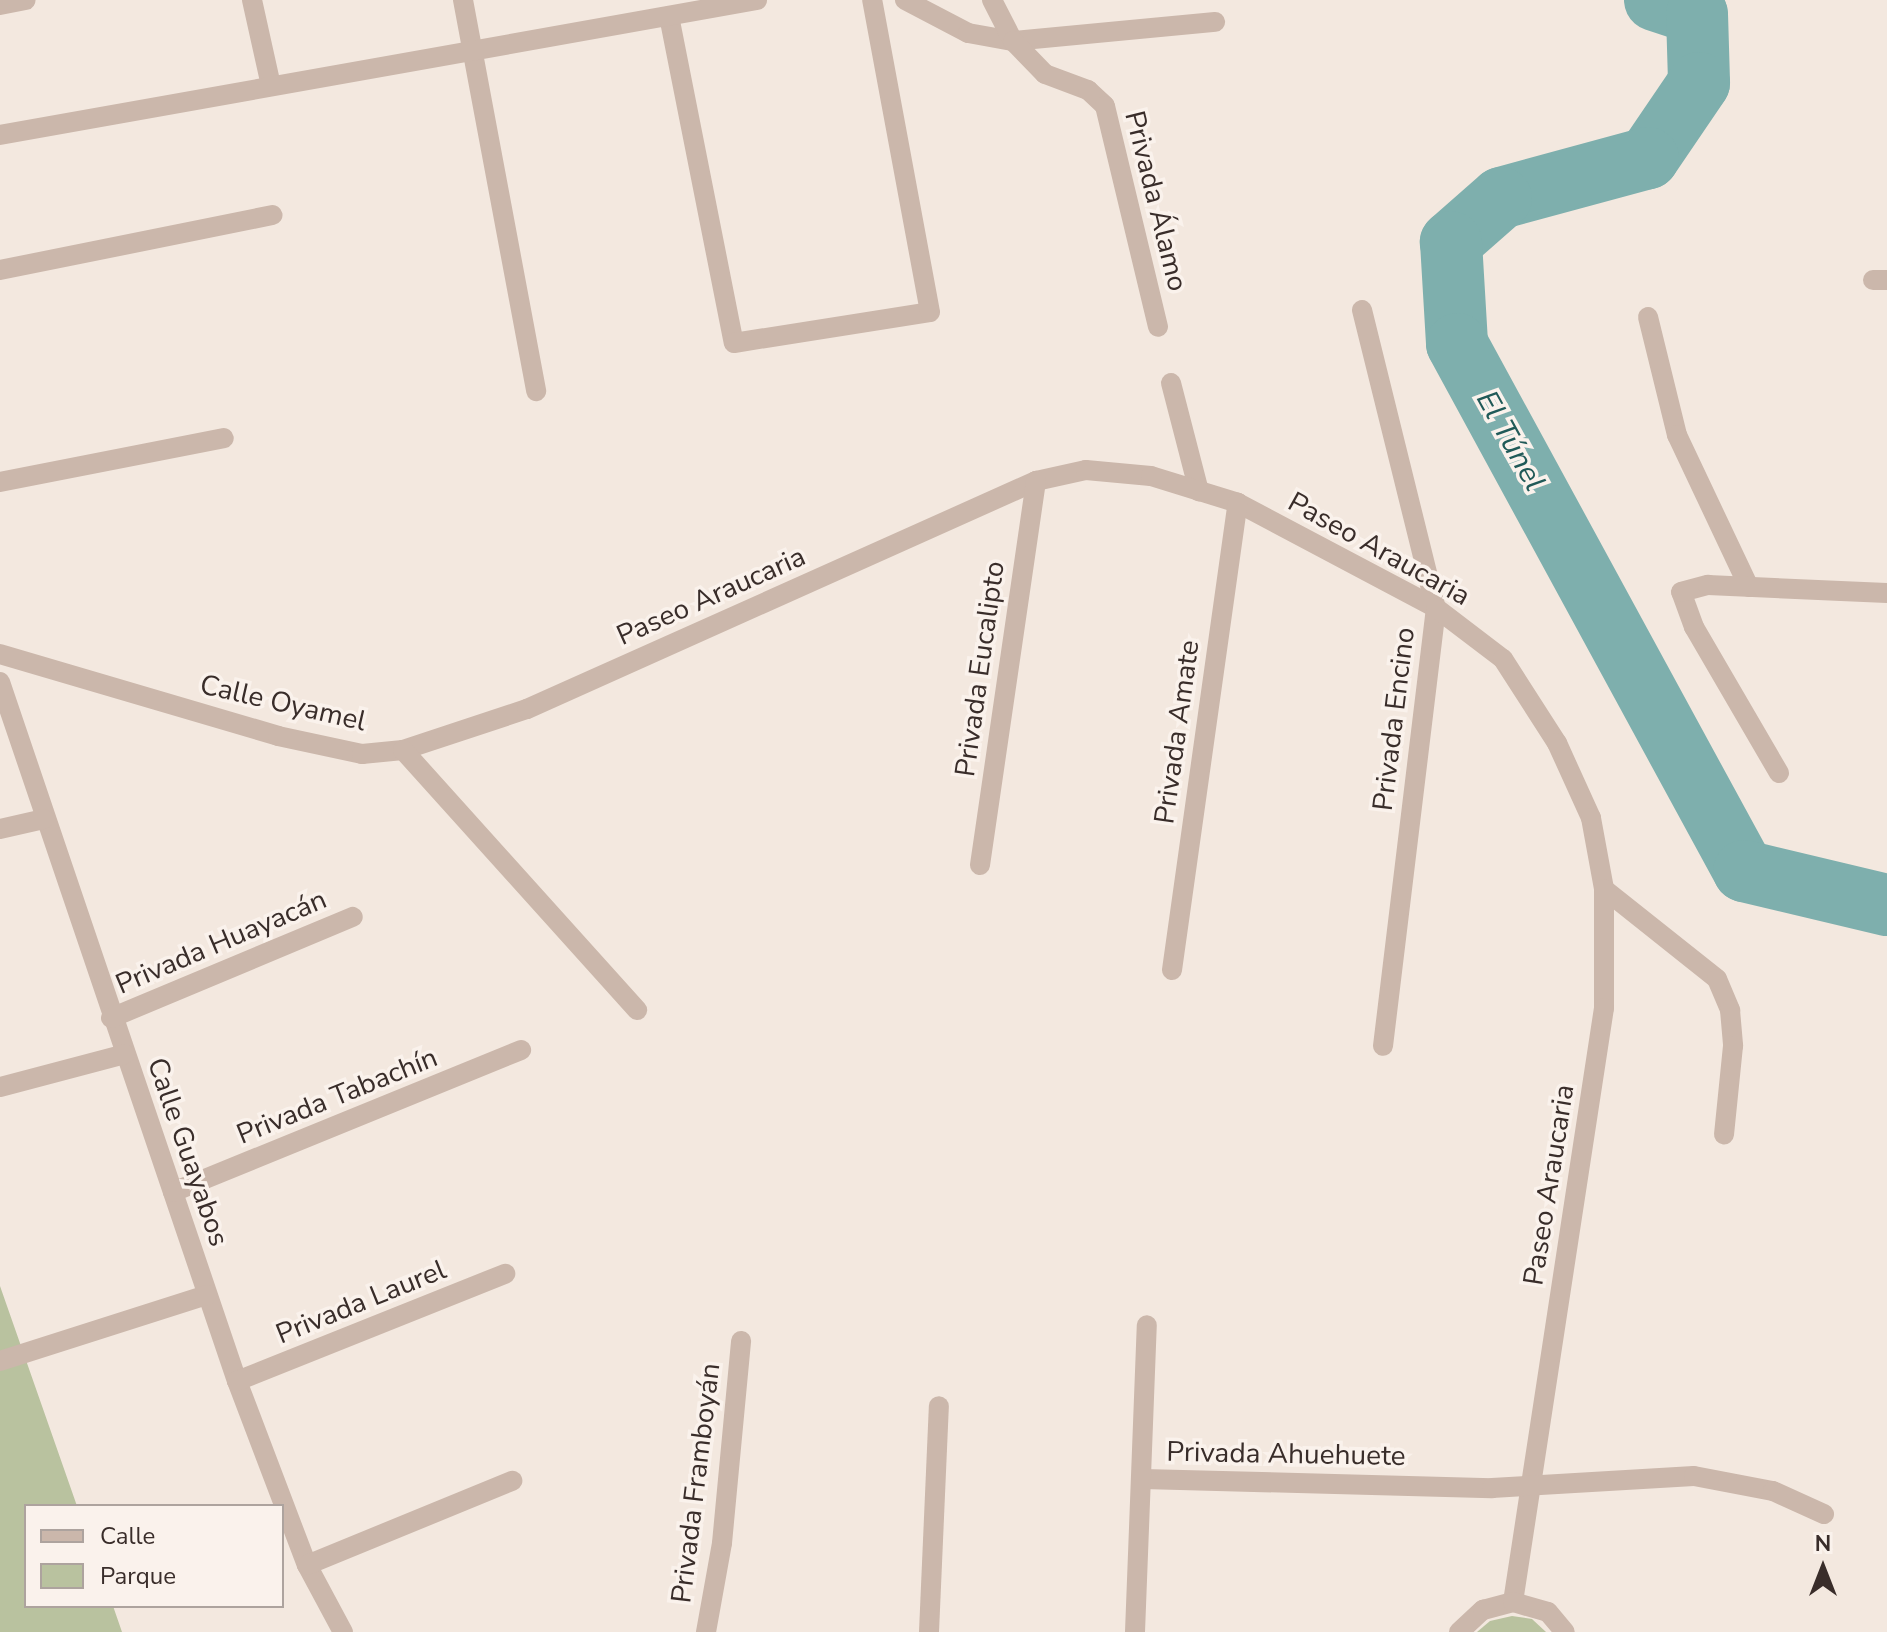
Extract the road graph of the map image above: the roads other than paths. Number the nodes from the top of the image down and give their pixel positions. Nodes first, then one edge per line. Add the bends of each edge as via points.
1 (26, 0) edge
2 (252, 0) edge
3 (463, 0) edge
4 (757, 0) edge
5 (872, 0) edge
6 (905, 0) edge
7 (992, 0) edge
8 (730, 2) edge
9 (0, 5) edge
10 (669, 16) junction
11 (1215, 22) dead end
12 (1013, 41) junction
13 (473, 52) junction
14 (271, 86) junction
15 (0, 135) edge
16 (273, 215) dead end
17 (0, 270) edge
18 (1362, 310) dead end
19 (1648, 317) dead end
20 (1158, 327) dead end
21 (1171, 383) dead end
22 (536, 391) dead end
23 (224, 438) dead end
24 (1036, 481) junction
25 (0, 482) edge
26 (1199, 491) junction
27 (1238, 503) junction
28 (1749, 587) junction
29 (1887, 593) edge
30 (1436, 608) junction
31 (0, 654) edge
32 (0, 682) edge
33 (403, 750) junction
34 (1779, 773) dead end
35 (44, 819) junction
36 (0, 829) edge
37 (980, 865) dead end
38 (1604, 889) junction
39 (353, 917) dead end
40 (1172, 970) dead end
41 (637, 1010) dead end
42 (111, 1018) junction
43 (1383, 1046) dead end
44 (521, 1050) dead end
45 (125, 1054) junction
46 (0, 1087) edge
47 (1724, 1135) dead end
48 (173, 1192) junction
49 (505, 1274) dead end
50 (207, 1295) junction
51 (1147, 1325) dead end
52 (741, 1341) dead end
53 (0, 1361) edge
54 (237, 1381) junction
55 (939, 1406) dead end
56 (1143, 1479) junction
57 (512, 1481) dead end
58 (1532, 1483) junction
59 (284, 1504) edge
60 (284, 1505) edge
61 (1824, 1514) dead end
62 (307, 1565) junction
63 (1513, 1602) junction
64 (343, 1632) edge
65 (706, 1632) edge
66 (929, 1632) edge
67 (1135, 1632) edge
68 (1459, 1632) edge
69 (1565, 1632) edge

1 - 9 street
2 - 14 street
3 - 13 street
4 - 8 street
5 - 10 street via 930,312 734,343
6 - 12 street via 968,33
7 - 12 street, Privada Álamo
8 - 10 street
10 - 13 street
11 - 12 street
12 - 20 street, Privada Álamo via 1045,74 1088,90 1105,106
13 - 14 street
13 - 22 street
14 - 15 street
16 - 17 street
18 - 30 street, Privada Encino
19 - 28 street via 1677,435
21 - 26 street
23 - 25 street
24 - 26 street, Paseo Araucaria via 1086,470 1151,476
24 - 33 street, Paseo Araucaria via 527,709
24 - 37 street, Privada Eucalipto
26 - 27 street, Paseo Araucaria
27 - 30 street, Paseo Araucaria
27 - 40 street, Privada Amate
28 - 29 street
28 - 34 street via 1708,585 1681,592 1694,627
30 - 38 street, Paseo Araucaria via 1503,659 1557,743 1591,818
30 - 43 street, Privada Encino
31 - 33 street, Calle Oyamel via 278,736 362,754
32 - 35 street, Calle Guayabos
33 - 41 street
35 - 36 street
35 - 42 street, Calle Guayabos
38 - 47 street via 1717,979 1730,1010 1733,1046
38 - 58 street, Paseo Araucaria via 1604,1008
39 - 42 street, Privada Huayacán
42 - 45 street, Calle Guayabos
44 - 48 street, Privada Tabachín
45 - 46 street
45 - 48 street, Calle Guayabos
48 - 50 street, Calle Guayabos
49 - 54 street, Privada Laurel
50 - 53 street
50 - 54 street, Calle Guayabos
51 - 56 street
52 - 65 street, Privada Framboyán via 722,1543
54 - 59 street, Calle Guayabos
55 - 66 street
56 - 58 street, Privada Ahuehuete via 1492,1488
56 - 67 street, Privada Ahuehuete
57 - 62 street
58 - 61 street, Privada Ahuehuete via 1694,1476 1773,1491
58 - 63 street, Paseo Araucaria
60 - 62 street, Calle Guayabos
62 - 64 street, Calle Guayabos
63 - 68 street via 1483,1610
63 - 69 street via 1548,1612

